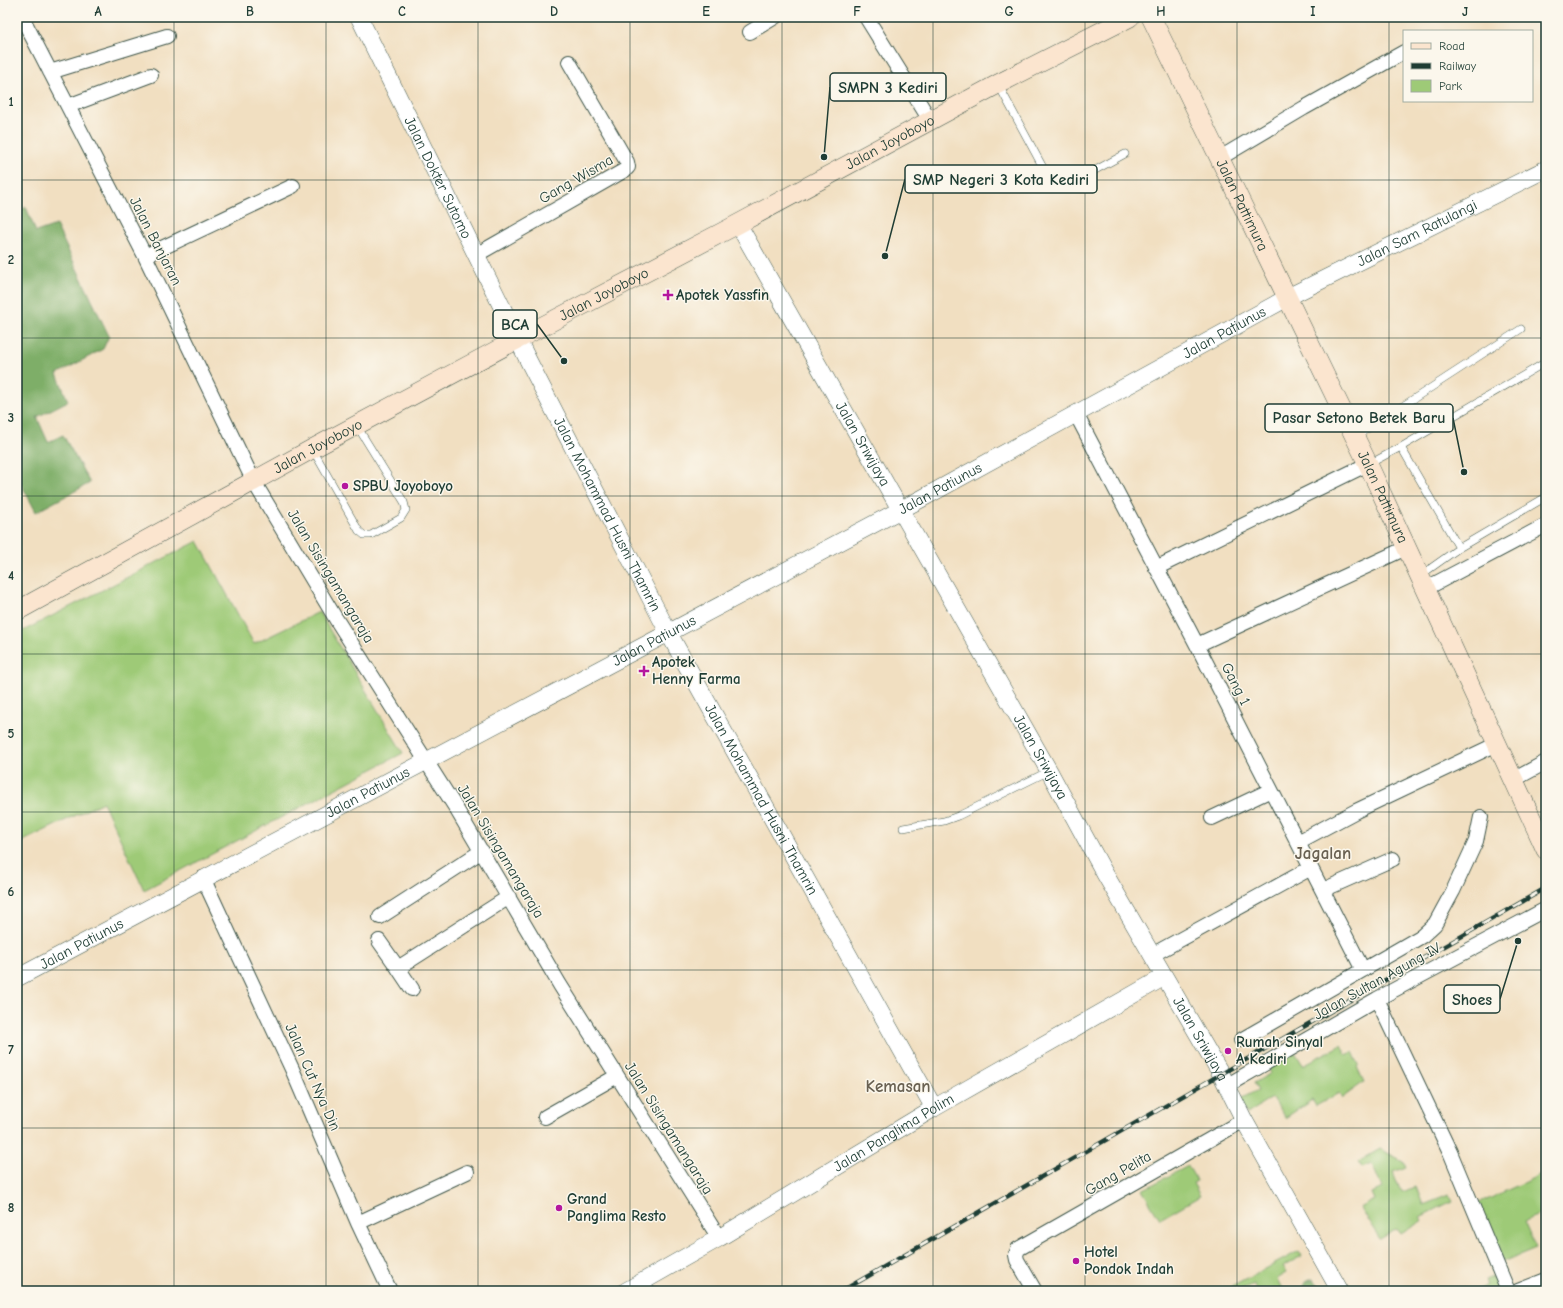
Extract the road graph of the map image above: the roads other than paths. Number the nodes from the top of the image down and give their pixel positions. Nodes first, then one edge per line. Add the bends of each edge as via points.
1 (22, 17) edge
2 (359, 17) edge
3 (775, 17) edge
4 (866, 17) edge
5 (1130, 17) edge
6 (1151, 17) edge
7 (750, 32) dead end
8 (167, 36) dead end
9 (1403, 53) edge
10 (569, 62) dead end
11 (50, 72) junction
12 (151, 75) dead end
13 (998, 84) junction
14 (68, 106) junction
15 (930, 120) junction
16 (1125, 154) dead end
17 (1220, 158) junction
18 (1546, 169) edge
19 (292, 186) dead end
20 (738, 224) junction
21 (476, 254) junction
22 (145, 256) junction
23 (1289, 298) junction
24 (1521, 329) dead end
25 (518, 339) junction
26 (1546, 362) edge
27 (1076, 414) junction
28 (357, 426) junction
29 (1355, 437) junction
30 (1401, 447) junction
31 (312, 449) junction
32 (1368, 464) junction
33 (254, 482) junction
34 (1546, 497) edge
35 (900, 509) junction
36 (1546, 525) edge
37 (1406, 548) junction
38 (1459, 548) junction
39 (1156, 568) junction
40 (1422, 582) junction
41 (17, 611) edge
42 (668, 632) junction
43 (1197, 645) junction
44 (1497, 744) junction
45 (426, 760) junction
46 (1546, 762) edge
47 (1049, 771) junction
48 (1513, 780) junction
49 (1271, 790) junction
50 (1481, 817) dead end
51 (1212, 818) dead end
52 (903, 828) dead end
53 (1298, 842) junction
54 (1546, 850) edge
55 (482, 851) junction
56 (1393, 859) dead end
57 (1311, 868) junction
58 (203, 878) junction
59 (1323, 890) junction
60 (509, 897) junction
61 (1546, 909) edge
62 (380, 918) dead end
63 (379, 941) dead end
64 (1152, 955) junction
65 (398, 968) junction
66 (1363, 970) junction
67 (1164, 976) junction
68 (17, 978) edge
69 (412, 990) dead end
70 (1377, 999) junction
71 (1241, 1040) dead end
72 (617, 1076) junction
73 (1226, 1086) junction
74 (934, 1108) junction
75 (545, 1117) dead end
76 (1244, 1120) junction
77 (467, 1172) dead end
78 (358, 1223) junction
79 (719, 1238) junction
80 (1546, 1280) edge
81 (390, 1291) edge
82 (626, 1291) edge
83 (1035, 1291) edge
84 (1340, 1291) edge
85 (1508, 1291) edge
86 (1518, 1291) edge

1 - 11 street, Jalan Banjaran
2 - 21 street, Jalan Dokter Sutomo
3 - 7 street
4 - 15 street
5 - 13 main road, Jalan Joyoboyo
6 - 17 main road, Jalan Pattimura
8 - 11 street
9 - 17 street via 1292,114
10 - 21 street, Gang Wisma via 628,167
11 - 14 street, Jalan Banjaran
12 - 14 street
13 - 15 main road, Jalan Joyoboyo
13 - 16 lane via 1053,186 1064,187
14 - 22 street, Jalan Banjaran
15 - 20 main road, Jalan Joyoboyo
17 - 23 main road, Jalan Pattimura
18 - 23 street, Jalan Sam Ratulangi
19 - 22 street
20 - 25 main road, Jalan Joyoboyo
20 - 35 street, Jalan Sriwijaya
21 - 25 street, Jalan Dokter Sutomo
22 - 33 street, Jalan Banjaran
23 - 27 street, Jalan Patiunus
23 - 29 main road, Jalan Pattimura
24 - 29 lane
25 - 28 main road, Jalan Joyoboyo
25 - 42 street, Jalan Mohammad Husni Thamrin
26 - 30 lane
27 - 35 street, Jalan Patiunus
27 - 39 street, Gang 1
28 - 31 main road, Jalan Joyoboyo
28 - 31 lane via 404,502 406,510 401,518 371,535 364,535 359,531
29 - 32 main road, Jalan Pattimura
30 - 32 lane
30 - 38 lane
31 - 33 main road, Jalan Joyoboyo
32 - 37 main road, Jalan Pattimura
32 - 39 street
33 - 41 main road, Jalan Joyoboyo
33 - 45 street, Jalan Sisingamangaraja via 336,619
34 - 38 lane
35 - 42 street, Jalan Patiunus
35 - 47 street, Jalan Sriwijaya
36 - 40 street
37 - 40 main road, Jalan Pattimura
37 - 43 street
38 - 40 lane
39 - 43 street, Gang 1
40 - 44 main road, Jalan Pattimura
42 - 45 street, Jalan Patiunus
42 - 74 street, Jalan Mohammad Husni Thamrin
43 - 49 street, Gang 1
44 - 48 main road, Jalan Pattimura
44 - 53 street via 1356,811
45 - 55 street, Jalan Sisingamangaraja
45 - 58 street, Jalan Patiunus
46 - 48 street
47 - 52 lane via 958,816
47 - 64 street, Jalan Sriwijaya
48 - 54 main road, Jalan Pattimura
49 - 51 street
49 - 53 street, Gang 1
50 - 66 street via 1473,848 1435,924 1422,936
53 - 57 street, Gang 1
55 - 60 street, Jalan Sisingamangaraja
55 - 62 street
56 - 59 street
57 - 59 street, Gang 1
57 - 64 street
58 - 68 street, Jalan Patiunus
58 - 78 street, Jalan Cut Nya Din via 292,1070
59 - 66 street, Gang 1
60 - 65 street
60 - 72 street, Jalan Sisingamangaraja
61 - 70 street, Jalan Sultan Agung IV
63 - 65 street
64 - 67 street, Jalan Sriwijaya
65 - 69 street
66 - 71 street
67 - 73 street, Jalan Sriwijaya
67 - 74 street, Jalan Panglima Polim
70 - 73 street, Jalan Sultan Agung IV
70 - 85 street via 1450,1152
72 - 75 street
72 - 79 street, Jalan Sisingamangaraja
73 - 76 street, Jalan Sriwijaya
74 - 79 street, Jalan Panglima Polim
76 - 83 street, Gang Pelita via 1018,1249 1017,1260
76 - 84 street, Jalan Sriwijaya
77 - 78 street
78 - 81 street, Jalan Cut Nya Din
79 - 82 street, Jalan Panglima Polim
80 - 86 street

